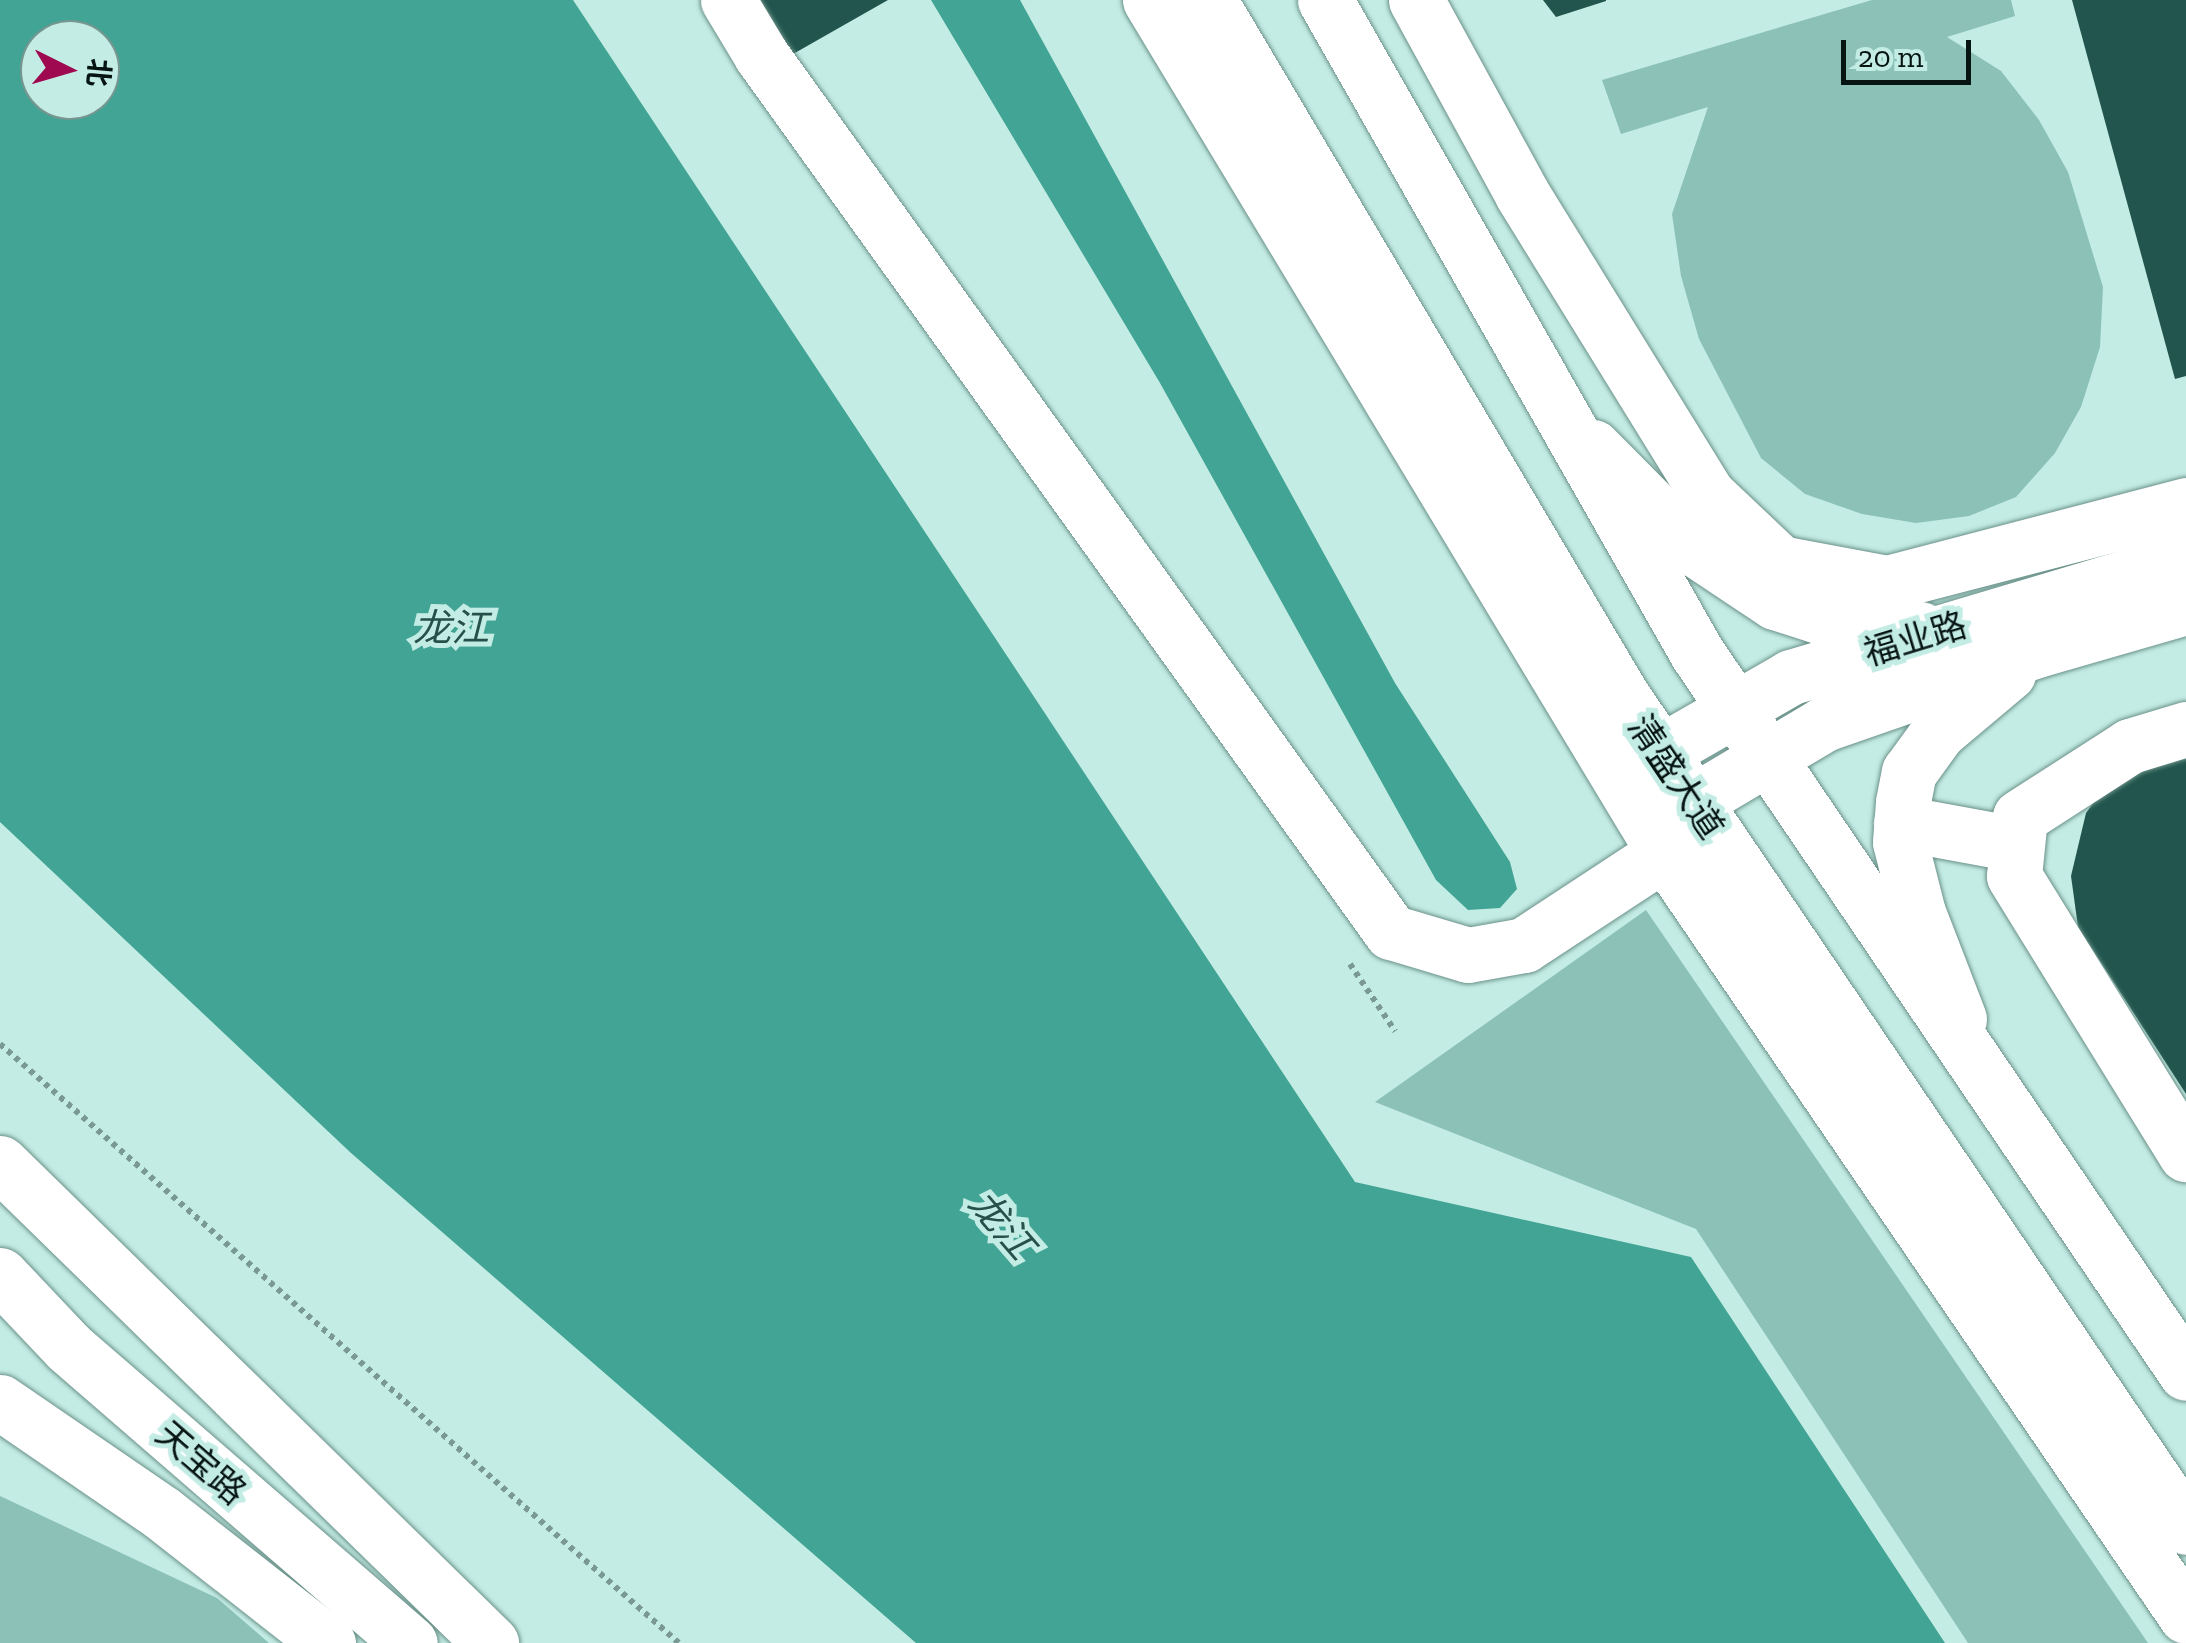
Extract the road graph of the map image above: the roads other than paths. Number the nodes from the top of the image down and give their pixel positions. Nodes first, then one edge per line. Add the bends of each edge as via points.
1 (728, 0) edge
2 (1150, 0) edge
3 (1209, 0) edge
4 (1325, 0) edge
5 (1416, 0) edge
6 (1566, 417) junction
7 (2186, 505) edge
8 (2186, 559) edge
9 (2186, 607) edge
10 (1938, 631) junction
11 (2037, 650) junction
12 (1734, 709) junction
13 (2186, 729) edge
14 (1659, 753) junction
15 (1766, 758) junction
16 (1900, 823) junction
17 (1687, 827) junction
18 (2015, 844) junction
19 (1984, 1077) junction
20 (2186, 1154) edge
21 (0, 1162) edge
22 (0, 1274) edge
23 (2186, 1373) edge
24 (0, 1402) edge
25 (2186, 1527) edge
26 (2186, 1616) edge
27 (328, 1643) edge
28 (410, 1643) edge
29 (491, 1643) edge

1 - 17 street, 福业路 via 1390,932 1468,956 1524,945
2 - 17 street
3 - 14 street, 清盛大道
4 - 6 street
5 - 7 street via 1522,194 1707,494 1780,563 1887,583
6 - 10 street via 1650,512 1775,602 1819,616
6 - 12 street
8 - 10 street, 福业路
9 - 11 street, 福业路
10 - 12 street, 福业路 via 1791,677
11 - 15 street, 福业路 via 1824,724
11 - 16 street via 1938,732 1909,772
12 - 14 street, 福业路
12 - 15 street
13 - 18 street via 2130,746 2062,785 2020,817
14 - 17 street, 清盛大道
15 - 17 street, 福业路
15 - 19 street
16 - 18 street
16 - 19 street via 1918,913
17 - 25 street, 清盛大道
17 - 26 street
18 - 20 street via 2014,876
19 - 23 street
21 - 29 street
22 - 28 street, 天宝路 via 68,1346
24 - 27 street, 天宝路 via 162,1513

